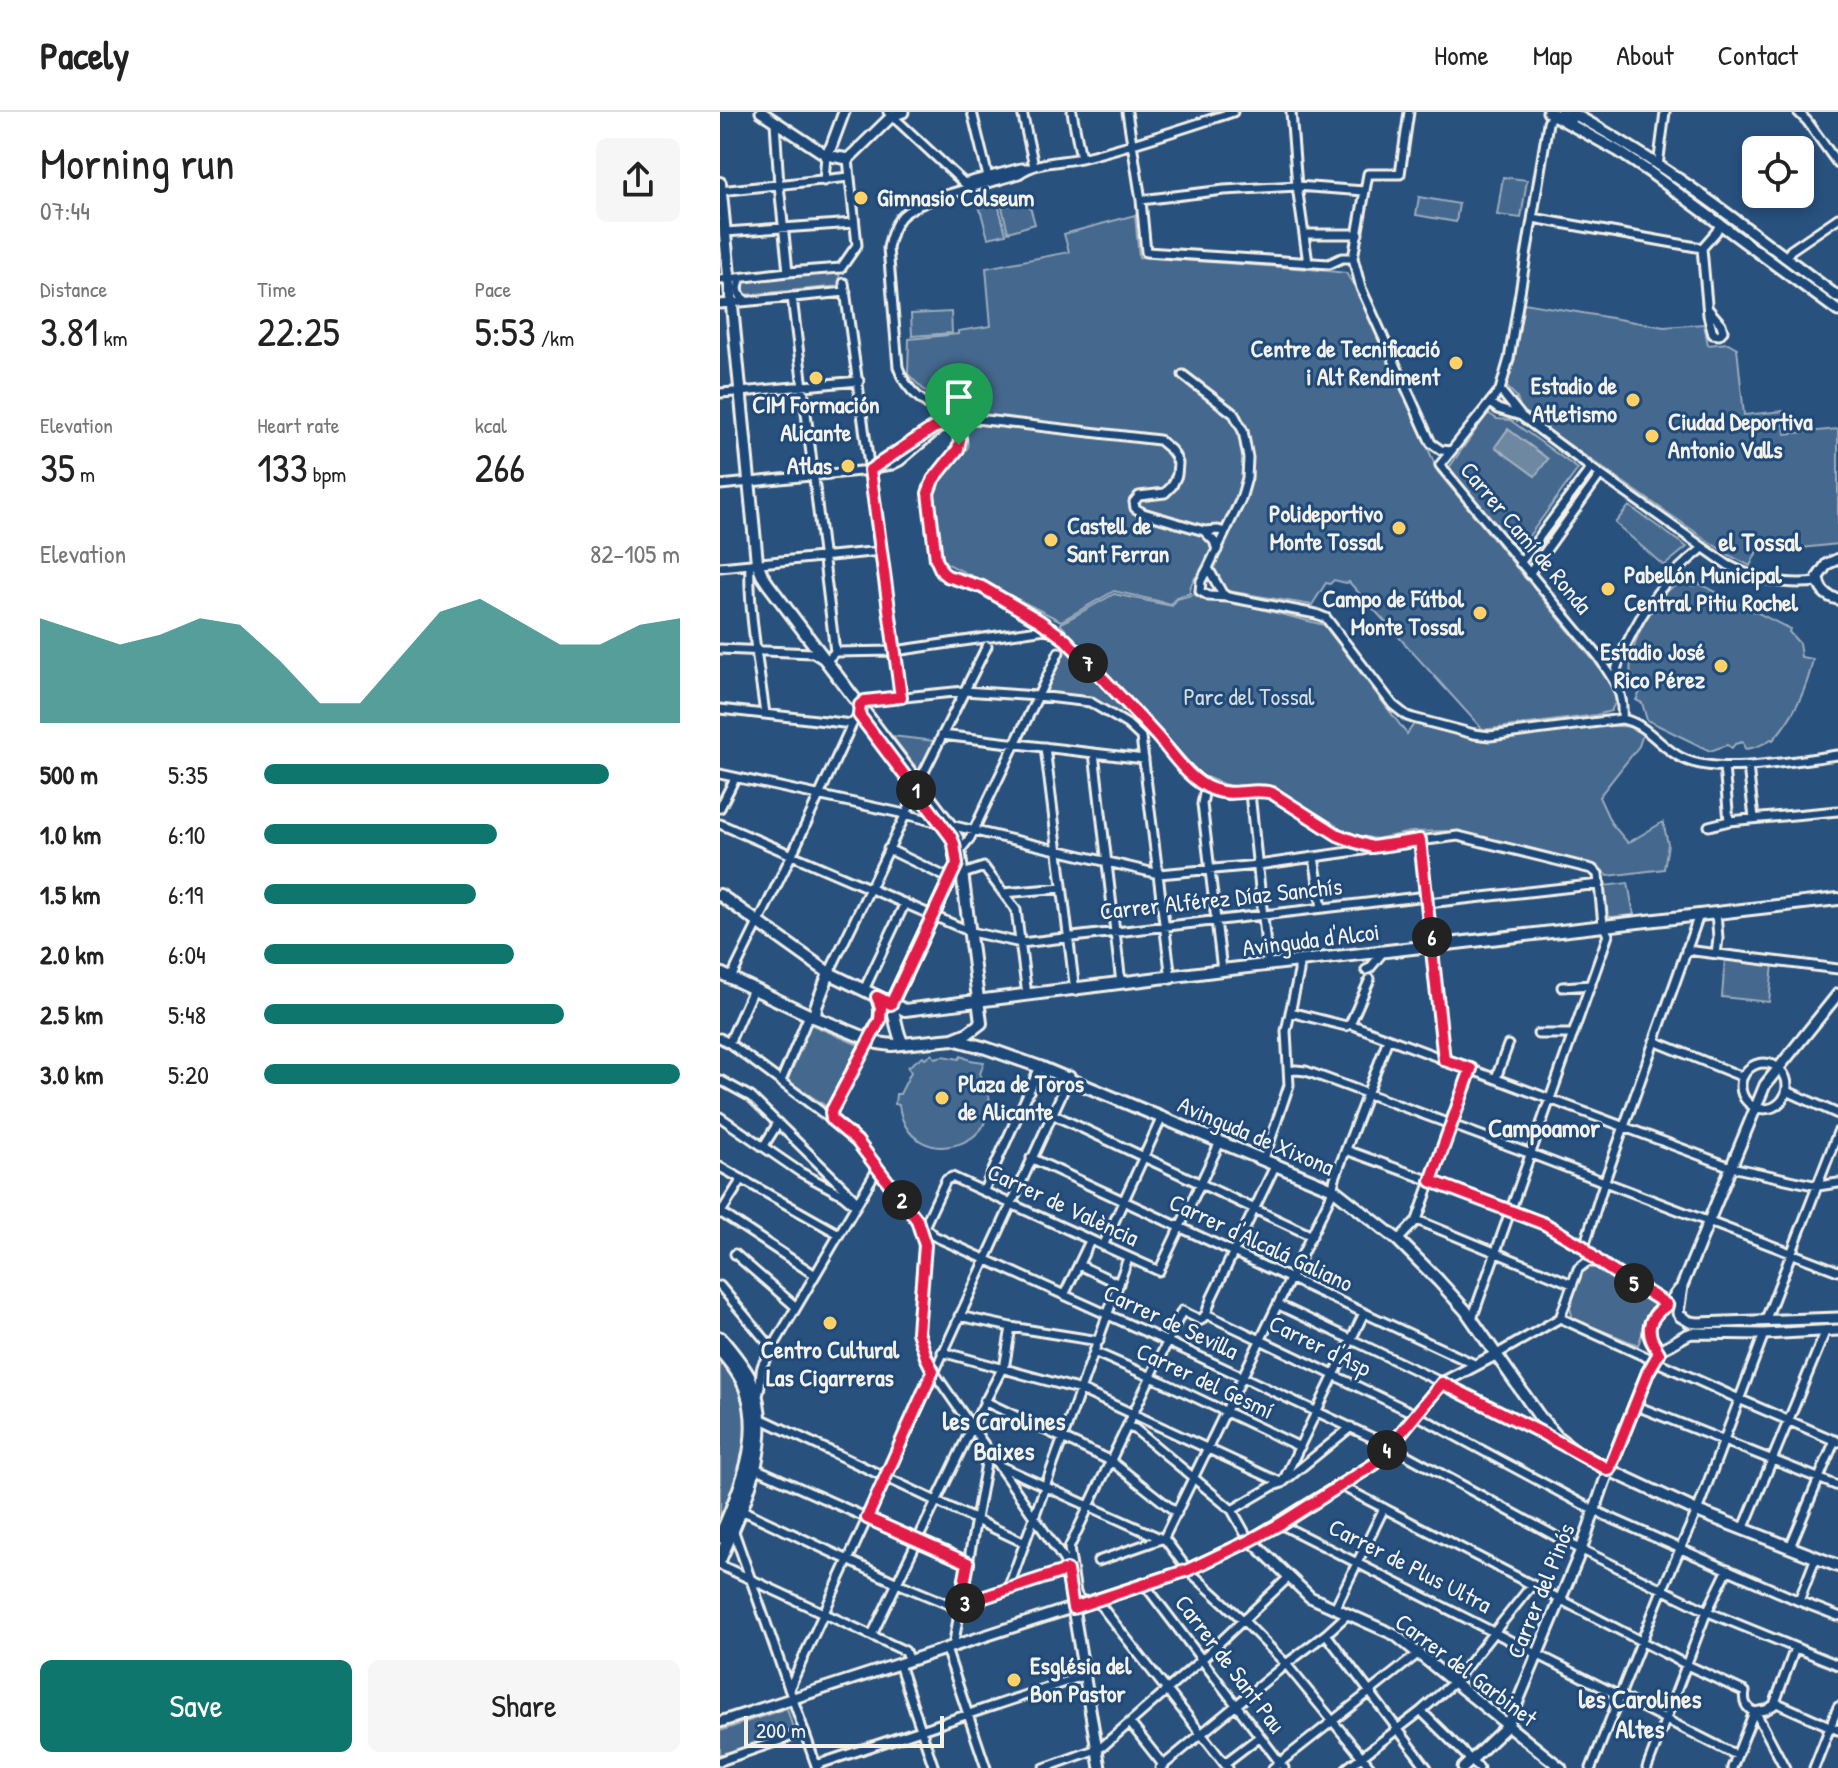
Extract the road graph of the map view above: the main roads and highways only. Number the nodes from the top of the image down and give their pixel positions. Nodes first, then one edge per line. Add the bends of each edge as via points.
1 (720, 183) edge
2 (720, 191) edge
3 (722, 237) edge
4 (728, 279) edge
5 (726, 303) edge
6 (754, 563) junction
7 (857, 715) junction
8 (945, 824) junction
9 (720, 895) edge
10 (1838, 899) edge
11 (829, 973) junction
12 (725, 976) edge
13 (877, 997) junction
14 (979, 1001) junction
15 (961, 1003) junction
16 (891, 1004) junction
17 (905, 1010) junction
18 (813, 1013) junction
19 (897, 1019) junction
20 (976, 1023) junction
21 (953, 1039) junction
22 (868, 1040) junction
23 (903, 1044) junction
24 (720, 1338) edge
25 (720, 1350) edge
26 (752, 1399) junction
27 (755, 1423) junction
28 (735, 1512) junction
29 (720, 1537) edge
30 (720, 1562) edge
31 (1837, 1562) edge

1 - 2 main road
2 - 3 main road
3 - 4 main road
4 - 5 main road
5 - 6 main road
6 - 7 main road via 826,661
6 - 7 main road via 756,576
7 - 8 main road
8 - 14 main road via 961,849
8 - 16 main road via 957,864
9 - 11 main road
10 - 14 main road, Avinguda d'Alcoi
11 - 13 main road
11 - 18 main road
12 - 18 main road
13 - 16 main road
13 - 22 main road via 880,1020
14 - 15 main road, Avinguda d'Alcoi
14 - 20 main road
15 - 17 main road, Avinguda d'Alcoi
15 - 20 main road
16 - 17 main road
16 - 19 main road
17 - 19 main road
18 - 22 main road
19 - 23 main road
20 - 21 main road
21 - 23 main road
21 - 31 main road, Avinguda de Xixona via 1069,1077 1333,1189 1398,1240 1438,1280 1547,1426 1578,1453 1697,1511
22 - 23 main road
24 - 26 main road via 745,1371
25 - 26 main road
26 - 27 main road
27 - 28 main road
27 - 28 main road via 755,1468
28 - 29 main road
28 - 30 main road

